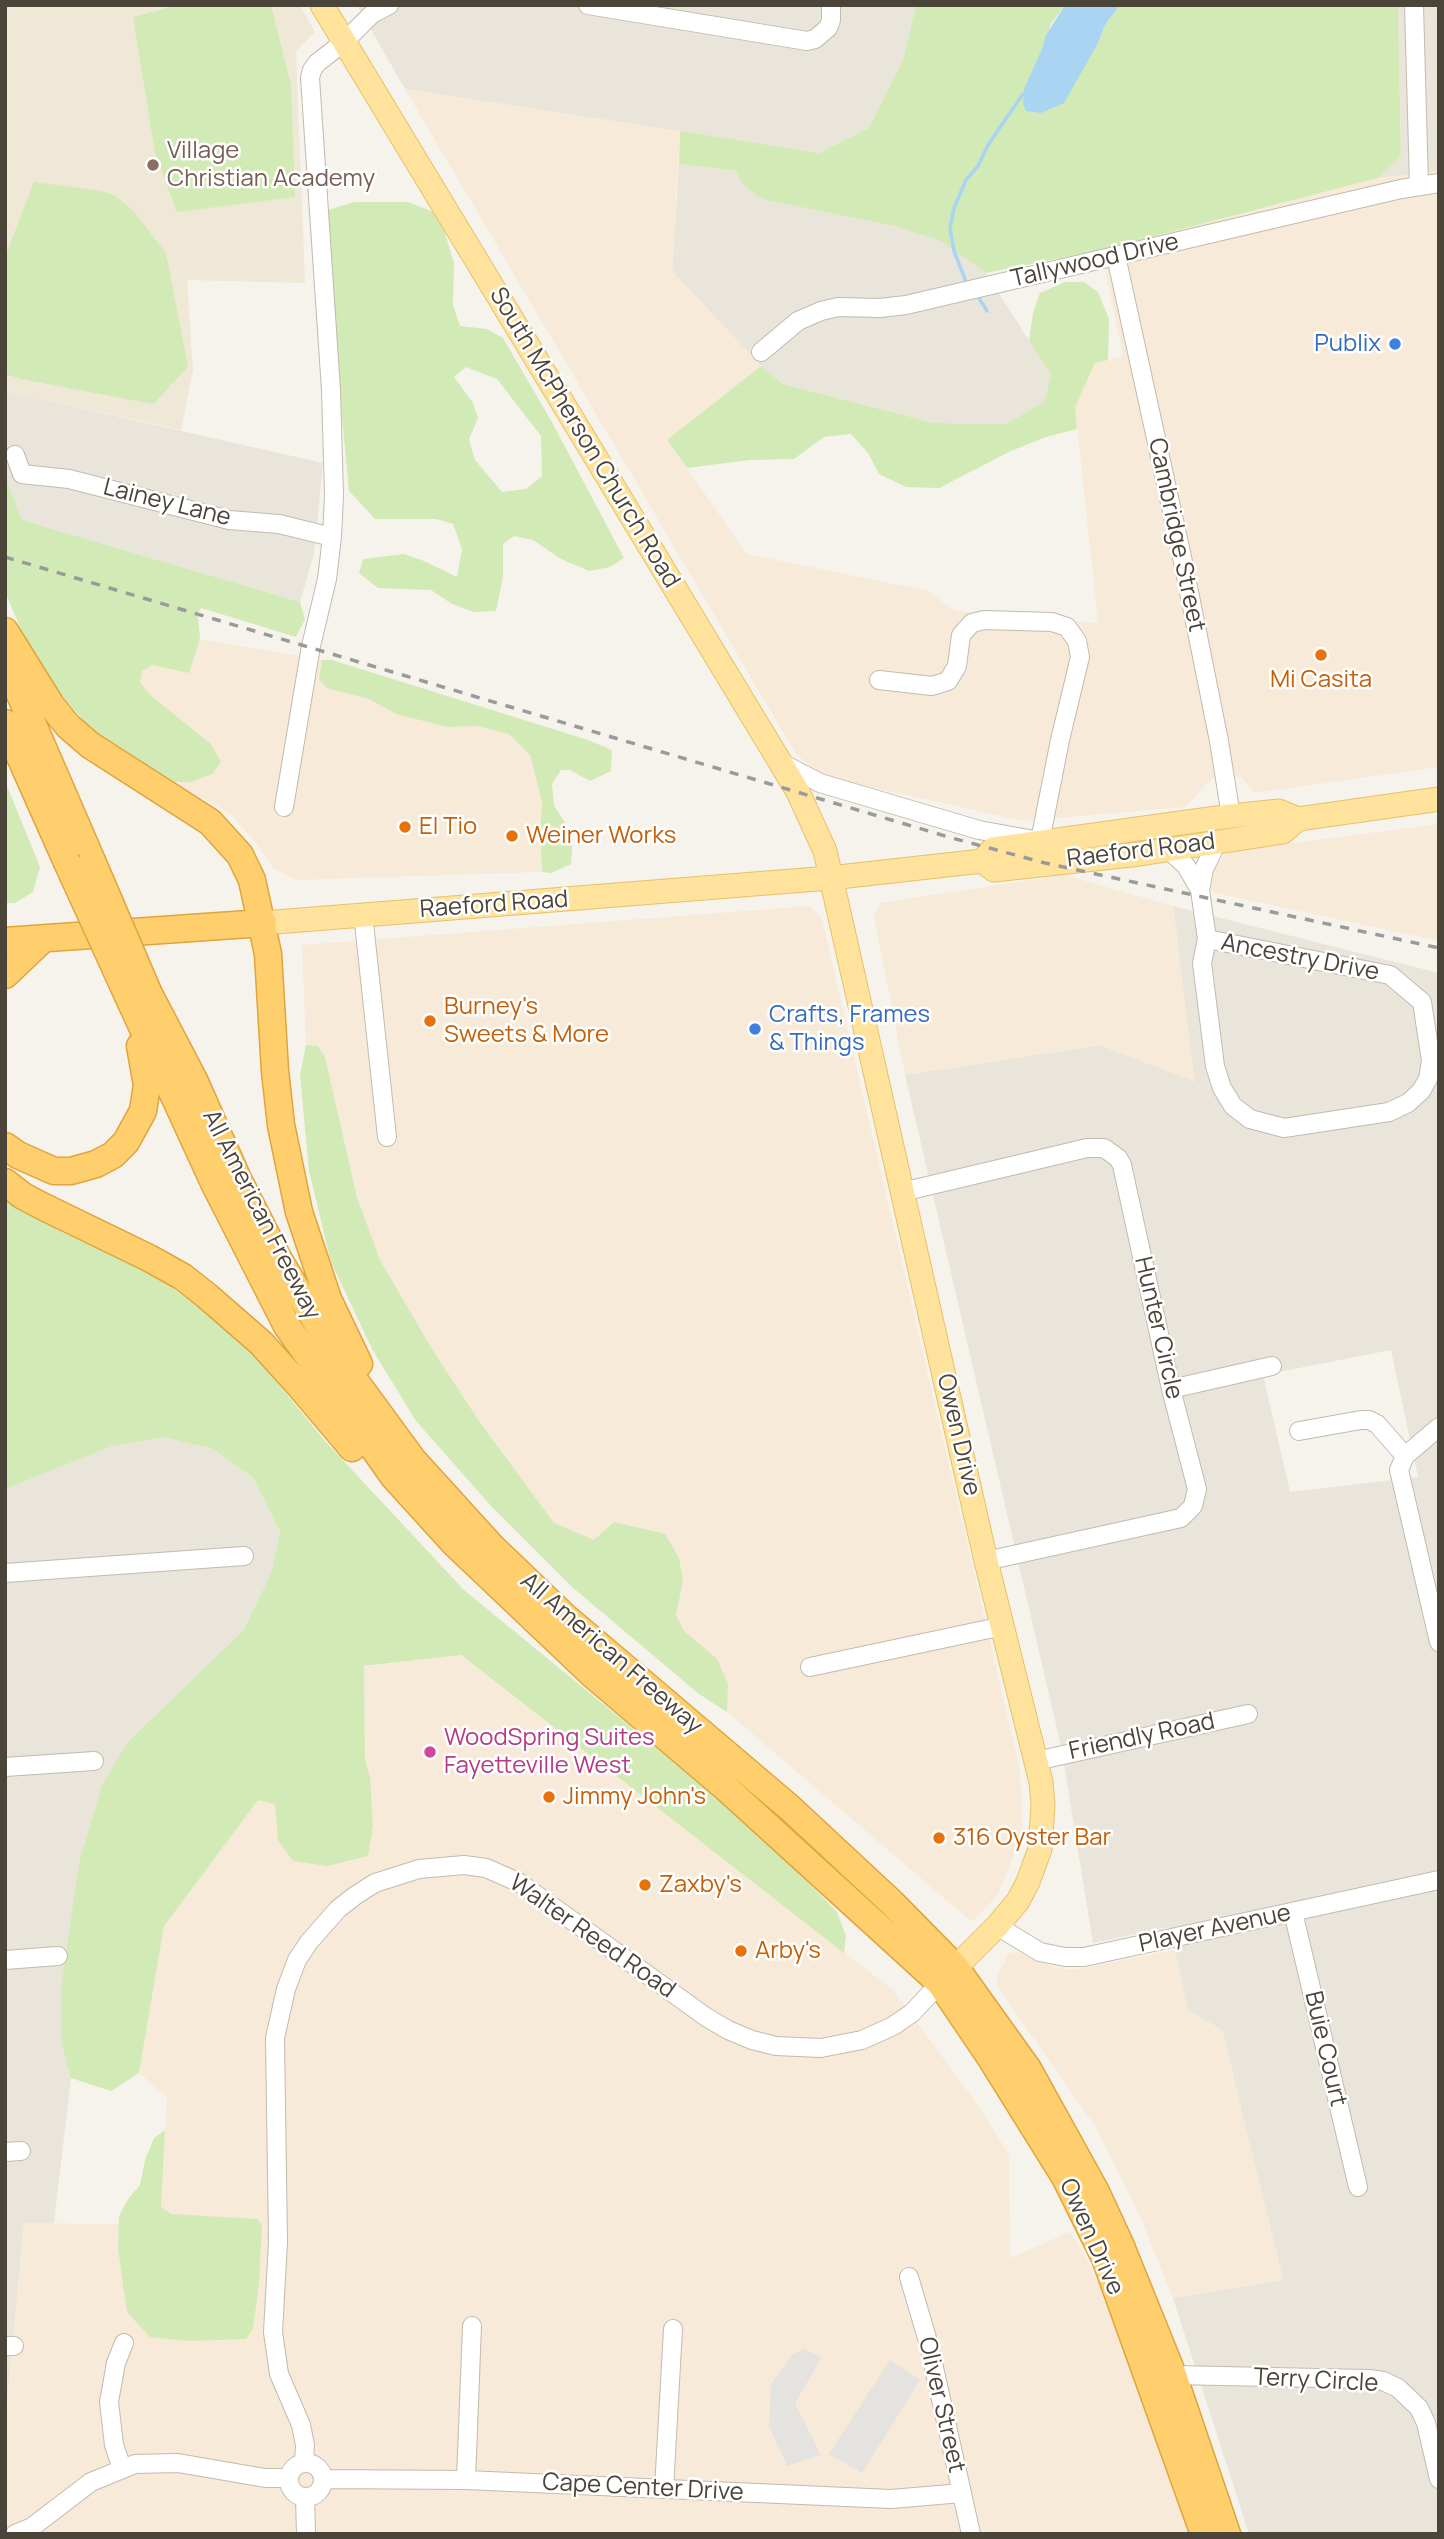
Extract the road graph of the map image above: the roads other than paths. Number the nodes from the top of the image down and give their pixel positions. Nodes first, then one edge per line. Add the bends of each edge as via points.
1 (322, 5) edge
2 (388, 5) edge
3 (588, 5) edge
4 (831, 5) edge
5 (1414, 5) edge
6 (344, 42) junction
7 (1439, 183) edge
8 (1419, 186) junction
9 (1116, 256) junction
10 (761, 352) dead end
11 (15, 455) dead end
12 (332, 537) junction
13 (5, 631) edge
14 (5, 660) edge
15 (879, 680) dead end
16 (5, 723) edge
17 (780, 762) junction
18 (1439, 799) edge
19 (284, 807) dead end
20 (1231, 816) junction
21 (1298, 819) junction
22 (1040, 841) junction
23 (1217, 842) junction
24 (1168, 849) junction
25 (79, 860) junction
26 (982, 861) junction
27 (830, 878) junction
28 (1200, 890) junction
29 (363, 915) junction
30 (263, 923) junction
31 (43, 939) junction
32 (1207, 939) junction
33 (5, 941) edge
34 (5, 975) edge
35 (138, 995) junction
36 (387, 1137) dead end
37 (5, 1146) edge
38 (5, 1182) edge
39 (902, 1192) junction
40 (1272, 1366) dead end
41 (1171, 1390) junction
42 (387, 1426) junction
43 (1439, 1427) edge
44 (1299, 1431) dead end
45 (1405, 1456) junction
46 (244, 1556) dead end
47 (986, 1561) junction
48 (5, 1573) edge
49 (1431, 1577) edge
50 (1003, 1626) junction
51 (1439, 1642) edge
52 (810, 1667) dead end
53 (593, 1675) junction
54 (1248, 1714) dead end
55 (94, 1761) dead end
56 (1036, 1761) junction
57 (5, 1767) edge
58 (1439, 1880) edge
59 (1293, 1912) junction
60 (997, 1926) junction
61 (58, 1956) dead end
62 (5, 1960) edge
63 (947, 1975) junction
64 (1358, 2187) dead end
65 (909, 2277) dead end
66 (472, 2326) dead end
67 (673, 2329) dead end
68 (124, 2343) dead end
69 (1173, 2375) junction
70 (304, 2462) junction
71 (122, 2468) junction
72 (288, 2478) junction
73 (323, 2479) junction
74 (1439, 2479) edge
75 (466, 2480) junction
76 (664, 2489) junction
77 (962, 2494) junction
78 (305, 2497) junction
79 (15, 2534) edge
80 (306, 2534) edge
81 (971, 2534) edge
82 (1204, 2534) edge
83 (1227, 2534) edge

1 - 6 main road, South McPherson Church Road
2 - 6 street
3 - 4 street via 807,41 828,28
5 - 8 street
6 - 12 street via 317,63 310,78 331,390
6 - 17 main road, South McPherson Church Road
7 - 8 street, Tallywood Drive
8 - 9 street, Tallywood Drive
9 - 10 street, Tallywood Drive via 906,305 821,311 798,321
9 - 20 street, Cambridge Street via 1182,557
11 - 12 street, Lainey Lane via 22,474 69,479 229,520 279,523
12 - 19 street
13 - 30 highway via 68,726 90,746 210,822 225,837 252,880
14 - 25 highway, All American Freeway
15 - 22 street via 932,685 948,681 957,666 961,635 972,623 1052,622 1070,630 1080,657
16 - 25 highway, All American Freeway
17 - 22 street via 820,783 979,830
17 - 27 main road, South McPherson Church Road via 825,851
18 - 21 main road, Raeford Road
20 - 21 main road, Raeford Road via 1279,811
20 - 22 main road, Raeford Road
21 - 23 main road, Raeford Road via 1283,832
22 - 26 main road, Raeford Road via 993,849
23 - 24 main road, Raeford Road
23 - 28 street, Ancestry Drive
24 - 26 main road, Raeford Road via 994,870
24 - 28 street, Ancestry Drive via 1186,866
25 - 35 highway, All American Freeway, bridge
26 - 27 main road, Raeford Road
27 - 29 main road, Raeford Road
27 - 39 main road, Owen Drive
28 - 32 street, Ancestry Drive
29 - 30 main road, Raeford Road
29 - 36 street
30 - 31 highway, Raeford Road
30 - 42 highway via 276,1085 299,1212 328,1299
31 - 33 highway, Raeford Road
31 - 34 highway
32 - 32 street, Ancestry Drive via 1202,963 1215,1066 1233,1106 1250,1119 1284,1128 1389,1112 1421,1091 1431,1061 1422,1002 1390,975
35 - 37 highway via 146,1085 143,1111 126,1142 96,1164 71,1171 39,1166
35 - 42 highway, All American Freeway via 194,1080 279,1261
35 - 53 highway, All American Freeway via 215,1185 287,1326 394,1477 454,1543
38 - 53 highway via 44,1207 183,1277 234,1317 444,1554 507,1613
39 - 41 street, Hunter Circle via 1087,1148 1112,1152 1122,1165
39 - 47 main road, Owen Drive
40 - 41 street
41 - 47 street, Hunter Circle via 1197,1489 1188,1513
42 - 63 highway, All American Freeway via 476,1531 546,1599 790,1808 891,1902
43 - 45 street
44 - 45 street via 1369,1420
45 - 49 street via 1400,1478
46 - 48 street
47 - 50 main road, Owen Drive
49 - 51 street
50 - 52 street
50 - 56 main road, Owen Drive
53 - 63 highway, All American Freeway
54 - 56 street, Friendly Road
55 - 57 street
56 - 60 main road, Owen Drive via 1043,1805 1040,1849 1018,1901
58 - 59 street, Player Avenue
59 - 60 street, Player Avenue via 1084,1957 1040,1952
59 - 64 street, Buie Court
60 - 63 main road, Owen Drive
61 - 62 street
63 - 69 highway, Owen Drive via 1028,2069 1096,2192
63 - 70 street, Walter Reed Road via 912,2013 862,2040 821,2048 776,2046 752,2040 706,2017 520,1883 486,1868 419,1869 356,1895 338,1909 297,1961 275,2038 278,2242 273,2332 279,2374 301,2425
63 - 82 highway, Owen Drive via 992,2060 1065,2177 1105,2258
65 - 77 street, Oliver Street
66 - 75 street
67 - 76 street
68 - 71 street via 109,2402
69 - 74 street, Terry Circle via 1383,2381 1419,2408
69 - 83 highway, Owen Drive
70 - 72 street via 294,2467
70 - 73 street via 315,2465
71 - 72 street via 178,2463
71 - 79 street via 91,2482
72 - 78 street via 294,2493
73 - 75 street, Cape Center Drive
73 - 78 street via 316,2494
75 - 76 street, Cape Center Drive
76 - 77 street, Cape Center Drive via 891,2499
77 - 81 street, Oliver Street
78 - 80 street

